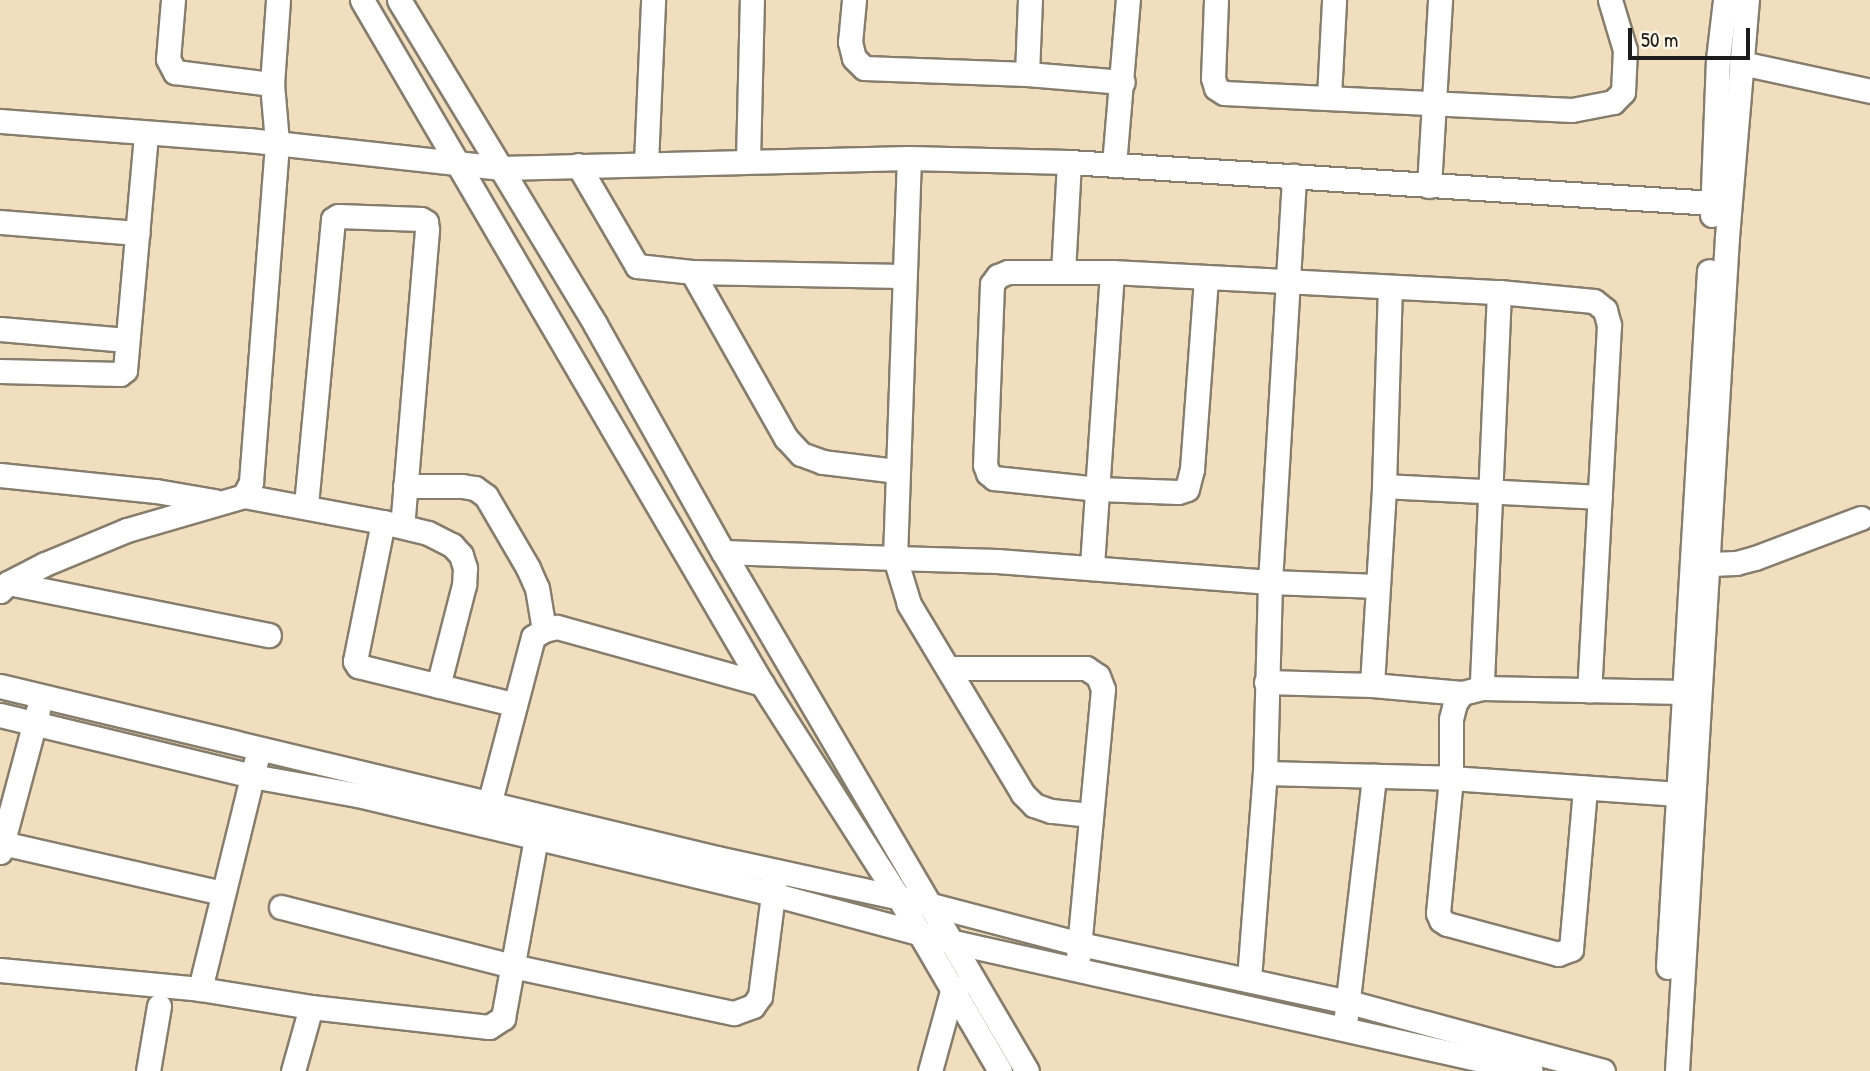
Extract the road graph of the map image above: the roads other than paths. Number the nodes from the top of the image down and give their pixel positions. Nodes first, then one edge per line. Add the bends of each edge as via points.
1 (173, 0) edge
2 (278, 0) edge
3 (362, 0) edge
4 (653, 0) edge
5 (752, 0) edge
6 (854, 0) edge
7 (1030, 0) edge
8 (1128, 0) edge
9 (1216, 0) edge
10 (1334, 0) edge
11 (1440, 0) edge
12 (1610, 0) edge
13 (1730, 2) edge
14 (406, 3) edge
15 (377, 26) junction
16 (1741, 63) junction
17 (1027, 74) junction
18 (1123, 82) junction
19 (272, 84) junction
20 (1870, 91) edge
21 (1329, 97) junction
22 (1433, 104) junction
23 (0, 121) edge
24 (146, 133) junction
25 (277, 142) junction
26 (909, 158) junction
27 (748, 160) junction
28 (455, 161) junction
29 (646, 163) junction
30 (1069, 163) junction
31 (578, 165) junction
32 (1114, 165) junction
33 (500, 168) junction
34 (1294, 176) junction
35 (1429, 186) junction
36 (1713, 202) junction
37 (0, 222) edge
38 (138, 233) junction
39 (692, 272) junction
40 (1063, 272) junction
41 (1112, 272) junction
42 (904, 276) junction
43 (1206, 278) junction
44 (1287, 282) junction
45 (1390, 288) junction
46 (1499, 292) junction
47 (0, 329) edge
48 (127, 340) junction
49 (0, 371) edge
50 (897, 471) junction
51 (0, 475) edge
52 (405, 486) junction
53 (1384, 486) junction
54 (1098, 489) junction
55 (1490, 494) junction
56 (244, 496) junction
57 (1600, 498) junction
58 (220, 502) junction
59 (306, 505) junction
60 (1861, 518) dead end
61 (392, 524) junction
62 (723, 552) junction
63 (895, 558) junction
64 (1709, 564) junction
65 (1092, 568) junction
66 (1270, 582) junction
67 (1378, 586) junction
68 (4, 587) edge
69 (544, 630) junction
70 (270, 635) dead end
71 (949, 668) junction
72 (1266, 682) junction
73 (762, 684) junction
74 (1372, 685) junction
75 (0, 686) edge
76 (438, 686) junction
77 (1590, 690) junction
78 (1472, 691) junction
79 (1684, 692) junction
80 (43, 696) junction
81 (513, 704) junction
82 (0, 715) edge
83 (34, 724) junction
84 (260, 750) junction
85 (1265, 773) junction
86 (252, 776) junction
87 (1374, 776) junction
88 (1451, 778) junction
89 (1585, 788) junction
90 (1678, 794) junction
91 (489, 801) junction
92 (1090, 815) junction
93 (484, 826) junction
94 (536, 839) junction
95 (1, 847) edge
96 (776, 871) junction
97 (222, 893) junction
98 (772, 894) junction
99 (899, 898) junction
100 (928, 904) junction
101 (281, 907) dead end
102 (918, 933) junction
103 (949, 941) junction
104 (1080, 944) junction
105 (512, 966) junction
106 (1077, 969) junction
107 (0, 970) edge
108 (971, 978) junction
109 (1249, 979) junction
110 (200, 989) junction
111 (952, 991) junction
112 (1349, 1002) junction
113 (159, 1006) dead end
114 (311, 1007) junction
115 (1344, 1029) junction
116 (148, 1071) edge
117 (293, 1071) edge
118 (930, 1071) edge
119 (1000, 1071) edge
120 (1027, 1071) edge
121 (1531, 1071) edge
122 (1603, 1071) edge
123 (1662, 1071) edge
124 (1677, 1071) edge

1 - 19 street via 168,59 175,72
2 - 19 street
3 - 15 street
4 - 29 street
5 - 27 street
6 - 17 street via 850,42 854,58 864,68
7 - 17 street
8 - 18 street
9 - 21 street via 1216,88 1224,93
10 - 21 street
11 - 22 street
12 - 22 street via 1625,50 1626,74 1623,92 1613,102 1572,110
13 - 16 street via 1744,33
13 - 36 street via 1718,60
14 - 15 street
14 - 33 street
15 - 28 street
16 - 20 street
16 - 64 street
17 - 18 street
18 - 32 street
19 - 25 street
21 - 22 street
22 - 35 street
23 - 24 street
24 - 25 street
24 - 38 street
25 - 28 street
25 - 56 street via 251,482
26 - 27 street
26 - 30 street
26 - 42 street
27 - 29 street
28 - 33 street
28 - 73 street
29 - 31 street
30 - 32 street
30 - 40 street
31 - 33 street
31 - 39 street via 637,266
32 - 34 street
33 - 62 street via 595,324
34 - 35 street
34 - 44 street
35 - 36 street
36 - 79 street
37 - 38 street
38 - 48 street
39 - 42 street
39 - 50 street via 786,438 801,454 823,462
40 - 41 street
40 - 54 street via 1008,272 992,284 985,465 994,478
41 - 43 street
41 - 54 street
42 - 50 street
43 - 44 street
43 - 54 street via 1190,482 1178,492
44 - 45 street
44 - 66 street
45 - 46 street
45 - 53 street
46 - 55 street
46 - 57 street via 1594,302 1605,310 1609,325
47 - 48 street
48 - 49 street via 125,370 120,374
50 - 63 street
51 - 58 street
52 - 59 street via 426,222 338,216 331,225
52 - 61 street
52 - 69 street via 462,486 486,496 537,588
53 - 55 street
53 - 67 street
54 - 65 street
55 - 57 street
55 - 78 street
56 - 58 street
56 - 59 street
57 - 77 street
58 - 68 street via 127,530
59 - 61 street
60 - 64 street via 1755,558
61 - 76 street via 452,545 465,569
61 - 76 street via 355,661 361,668
62 - 63 street
62 - 100 street
63 - 65 street
63 - 71 street via 909,604
64 - 124 street
65 - 66 street
66 - 67 street
66 - 72 street
67 - 74 street
68 - 70 street
69 - 73 street via 558,627
69 - 81 street via 533,637
71 - 92 street via 1023,794 1034,805 1051,811
71 - 92 street via 1086,668 1098,676 1103,689
72 - 74 street
72 - 85 street
73 - 99 street
74 - 78 street
75 - 80 street
76 - 81 street
77 - 78 street
77 - 79 street
78 - 88 street via 1455,703 1451,719
79 - 90 street
80 - 83 street
80 - 84 street
81 - 91 street
82 - 83 street
83 - 86 street
83 - 95 street
84 - 86 street
84 - 91 street
85 - 87 street
85 - 109 street
86 - 93 street via 358,795
86 - 97 street
87 - 88 street
87 - 112 street
88 - 89 street
88 - 89 street via 1441,920 1558,954 1566,953 1574,943
89 - 90 street
90 - 123 street
91 - 93 street
91 - 96 street
92 - 104 street
93 - 94 street
94 - 98 street
94 - 105 street
95 - 97 street
96 - 98 street
96 - 99 street
97 - 110 street
98 - 102 street
98 - 105 street via 760,996 746,1011 734,1013
99 - 100 street
99 - 102 street
100 - 103 street
100 - 104 street
101 - 105 street
102 - 103 street
102 - 111 street
103 - 106 street
103 - 108 street
104 - 106 street
104 - 109 street
105 - 114 street via 503,1018 489,1027
106 - 115 street
107 - 110 street
108 - 111 street
108 - 120 street
109 - 112 street
110 - 114 street
111 - 118 street
111 - 119 street
112 - 115 street
112 - 122 street
113 - 116 street
114 - 117 street
115 - 121 street

